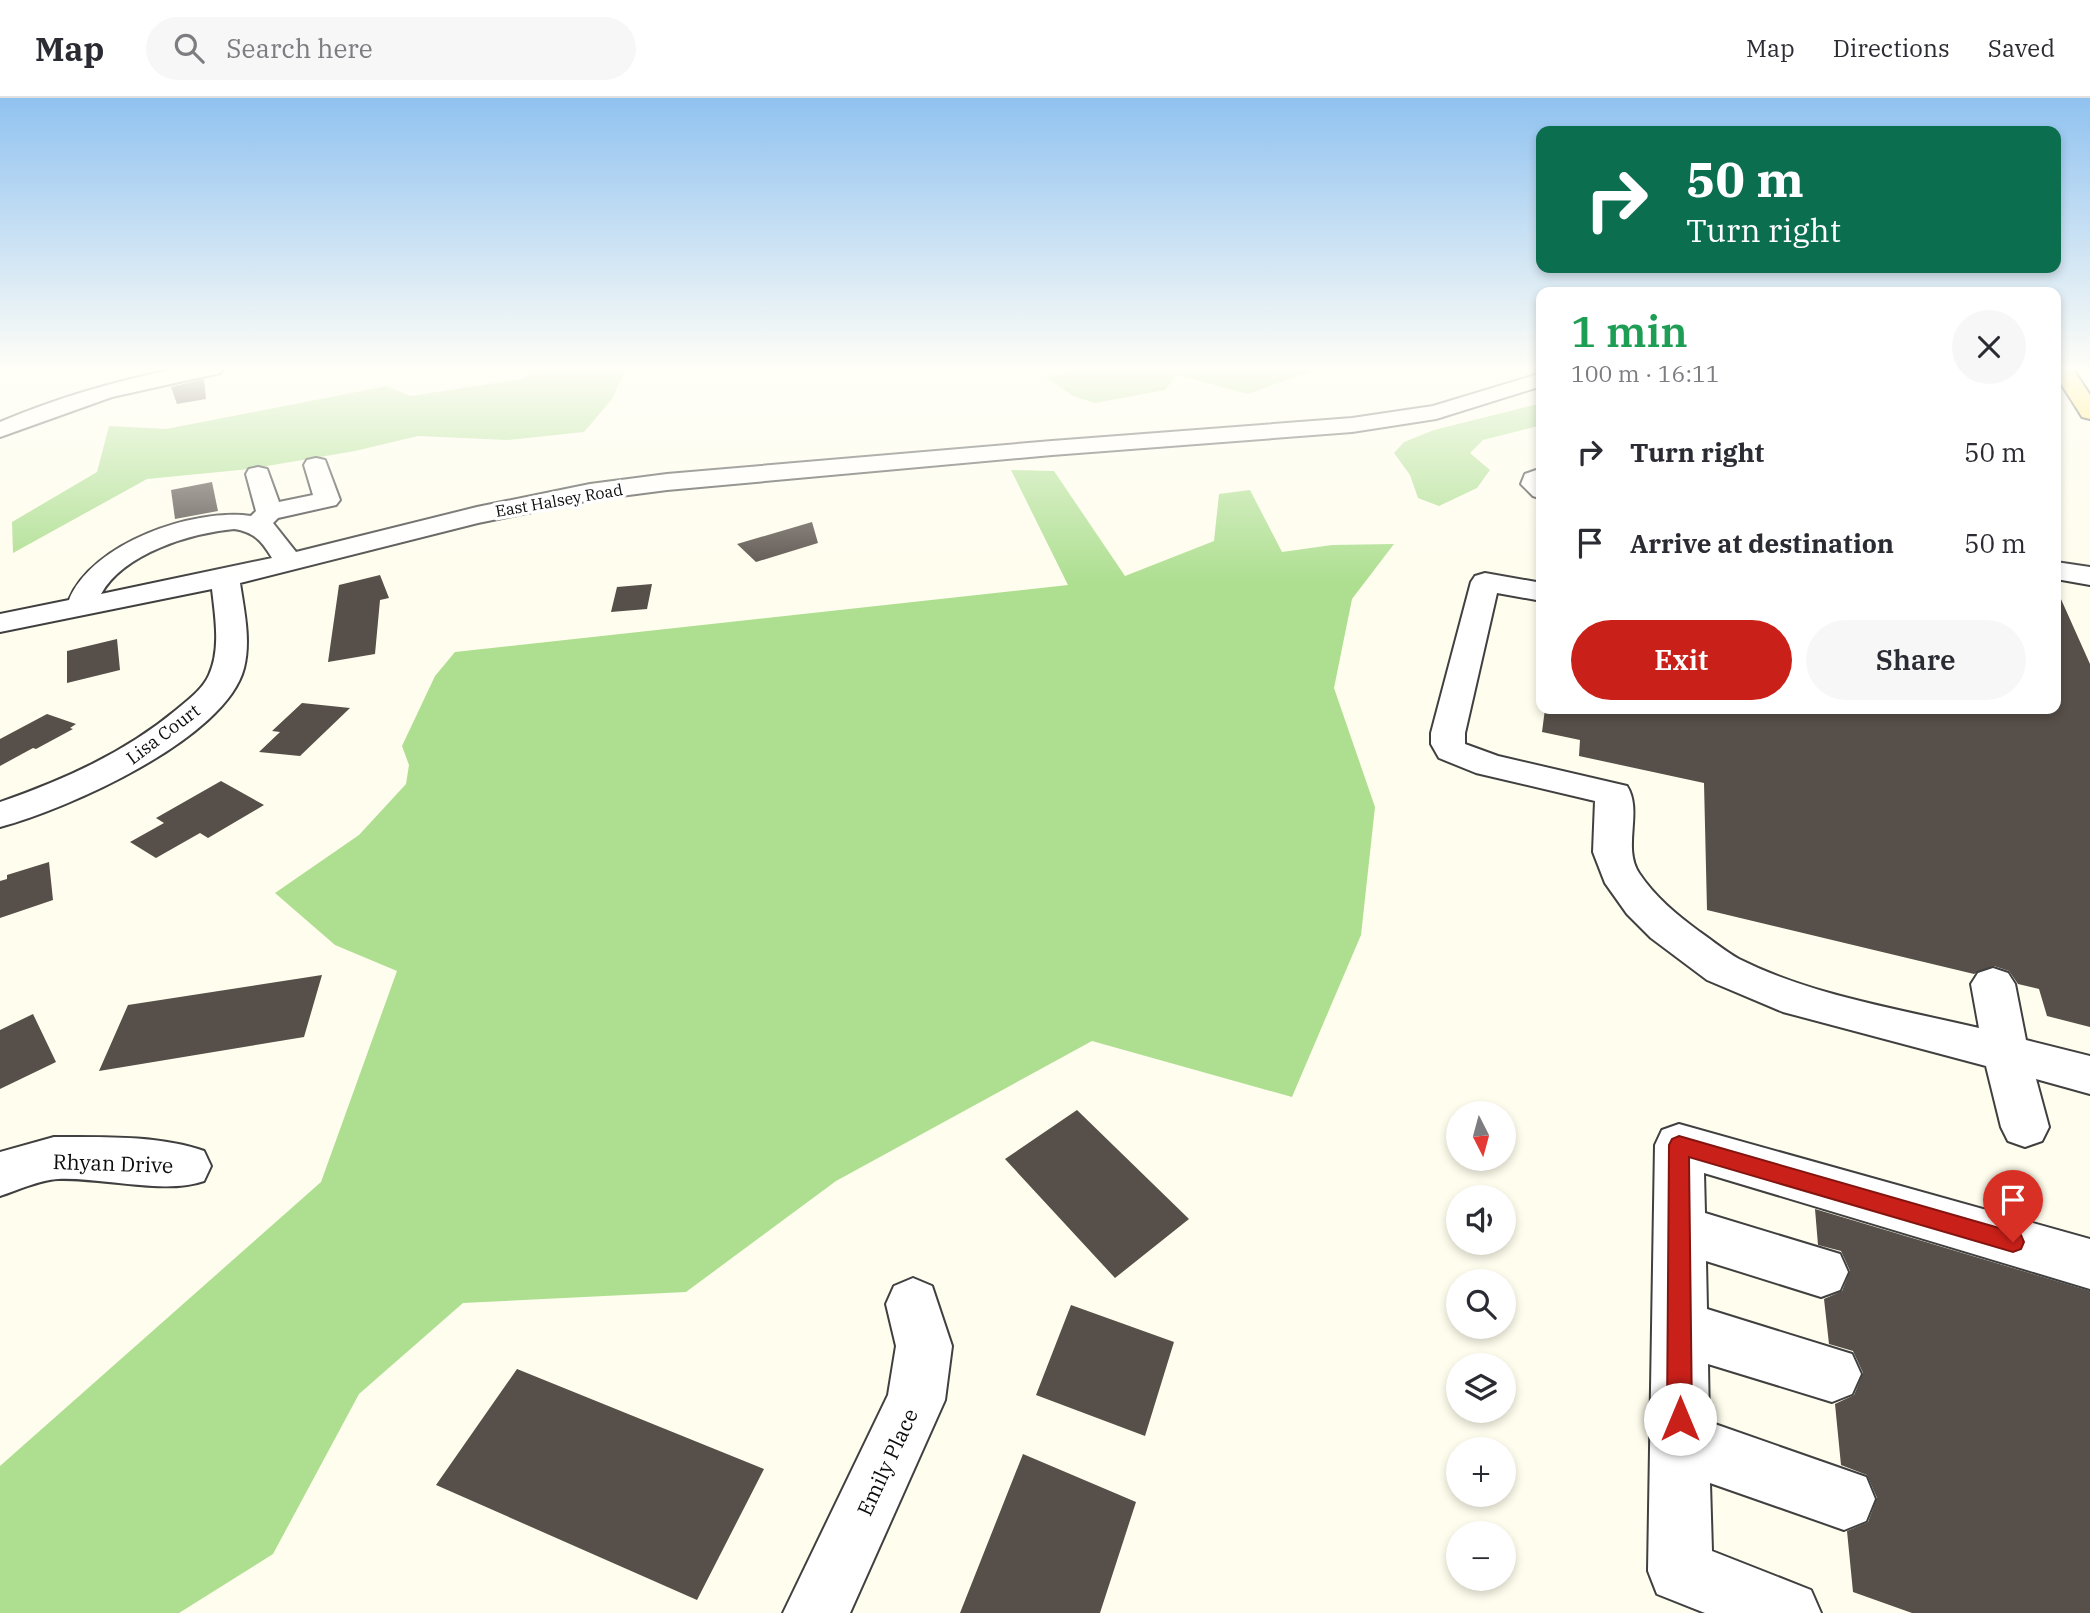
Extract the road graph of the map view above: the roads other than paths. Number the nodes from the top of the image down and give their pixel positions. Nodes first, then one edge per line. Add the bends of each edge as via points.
1 (1160, 440) edge
2 (316, 465) dead end
3 (258, 474) dead end
4 (263, 519) junction
5 (289, 563) junction
6 (2061, 571) edge
7 (2090, 576) edge
8 (225, 578) junction
9 (1536, 591) edge
10 (2061, 597) edge
11 (2090, 601) edge
12 (81, 608) junction
13 (0, 623) edge
14 (0, 815) edge
15 (1993, 984) dead end
16 (2006, 1055) junction
17 (2090, 1075) edge
18 (2025, 1127) dead end
19 (186, 1166) dead end
20 (0, 1174) edge
21 (1679, 1229) junction
22 (2090, 1264) edge
23 (1821, 1272) dead end
24 (913, 1304) dead end
25 (1679, 1328) junction
26 (1832, 1374) dead end
27 (1680, 1442) junction
28 (1844, 1499) dead end
29 (816, 1613) edge
30 (1788, 1613) edge

1 - 5 street, East Halsey Road via 590,492 477,515
2 - 4 street via 327,500
3 - 4 street
4 - 5 street
4 - 12 street via 191,529 131,551 92,580
5 - 8 street, East Halsey Road
6 - 7 street
8 - 12 street, East Halsey Road
8 - 14 street, Lisa Court via 231,646 228,671 208,699 133,760 66,792
9 - 16 street via 1485,582 1448,733 1451,751 1488,765 1614,794 1612,852 1619,874 1641,905 1722,969 1783,996
10 - 11 street
12 - 13 street, East Halsey Road
15 - 16 street
16 - 17 street
16 - 18 street
19 - 20 street, Rhyan Drive via 54,1158
21 - 22 street via 1679,1145
21 - 23 street
21 - 25 street
24 - 29 street, Emily Place via 924,1346 916,1400
25 - 26 street
25 - 27 street
27 - 28 street
27 - 30 street via 1679,1571

